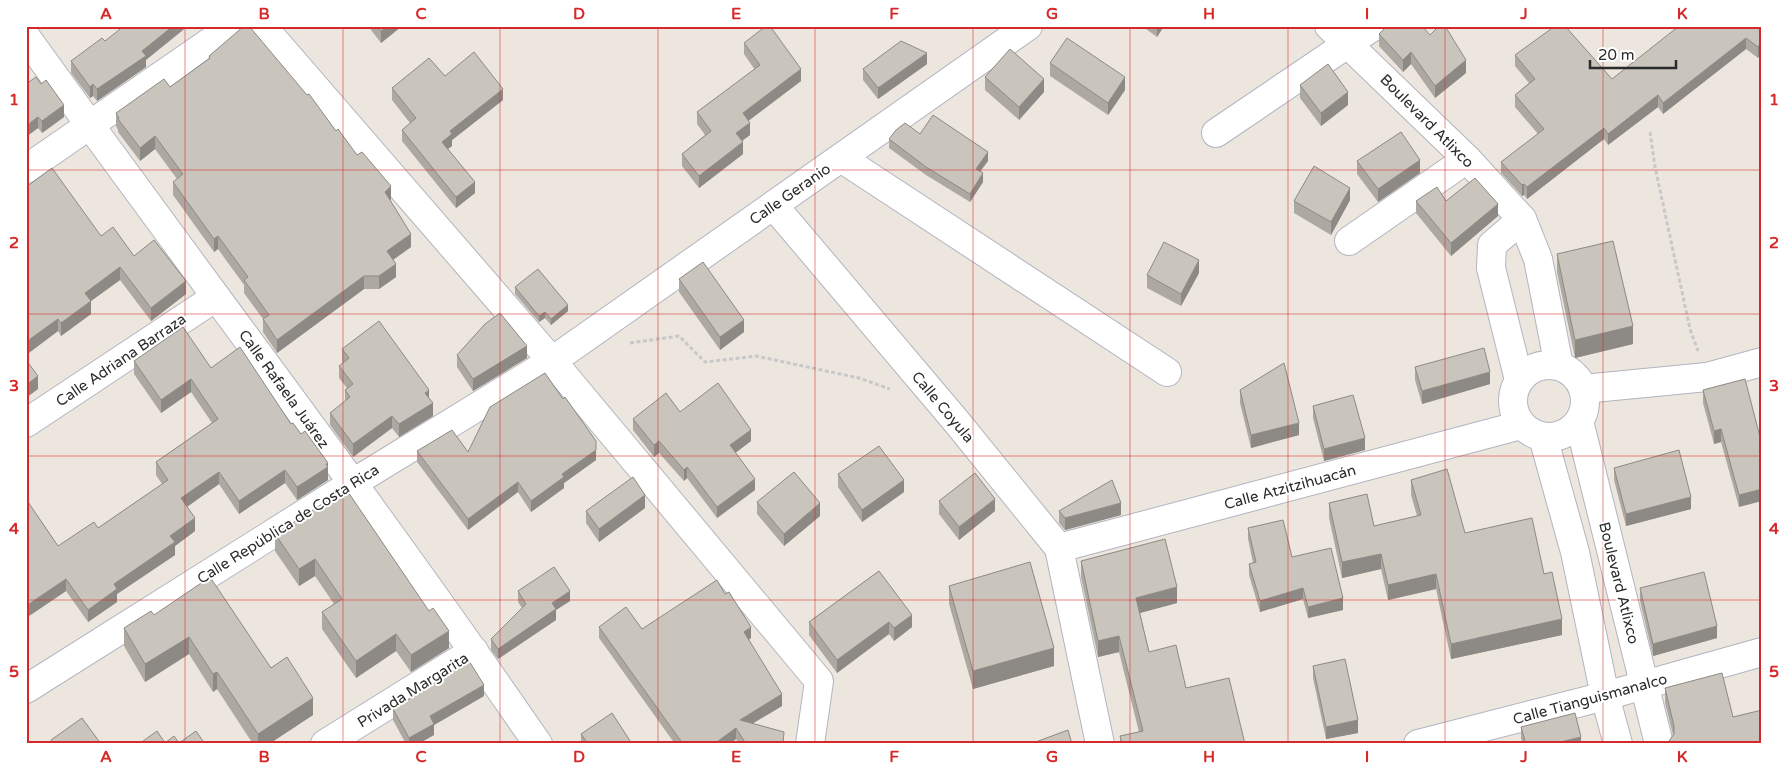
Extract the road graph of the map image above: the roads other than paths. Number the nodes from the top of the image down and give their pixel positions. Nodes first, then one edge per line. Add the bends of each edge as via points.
1 (234, 26) edge
2 (262, 26) edge
3 (1028, 26) edge
4 (1374, 26) edge
5 (1339, 35) edge
6 (26, 37) edge
7 (90, 126) junction
8 (1216, 133) dead end
9 (841, 158) junction
10 (1467, 159) junction
11 (26, 169) edge
12 (774, 206) junction
13 (1522, 219) junction
14 (1349, 241) dead end
15 (216, 297) junction
16 (552, 361) junction
17 (1762, 362) edge
18 (1559, 366) junction
19 (1167, 372) dead end
20 (1519, 380) junction
21 (1583, 389) junction
22 (1579, 421) junction
23 (26, 424) edge
24 (1532, 431) junction
25 (353, 483) junction
26 (1608, 538) junction
27 (1058, 548) junction
28 (1575, 552) junction
29 (474, 651) junction
30 (1762, 652) edge
31 (1644, 685) junction
32 (26, 689) edge
33 (1605, 696) junction
34 (325, 744) edge
35 (538, 744) edge
36 (810, 744) edge
37 (1100, 744) edge
38 (1418, 744) edge
39 (1618, 744) edge
40 (1659, 744) edge

1 - 7 street
2 - 16 street
3 - 9 street, Calle Geranio
4 - 5 street
5 - 8 street
5 - 10 street, Boulevard Atlixco
6 - 7 street, Calle Rafaela Juárez
7 - 11 street
7 - 15 street, Calle Rafaela Juárez
9 - 12 street, Calle Geranio
9 - 19 street
10 - 13 street, Boulevard Atlixco
10 - 14 street
12 - 16 street, Calle Geranio
12 - 27 street, Calle Coyula via 956,421
13 - 18 street, Boulevard Atlixco via 1538,259
13 - 20 street via 1492,245 1491,268
15 - 23 street, Calle Adriana Barraza
15 - 25 street, Calle Rafaela Juárez
16 - 25 street, Calle República de Costa Rica
16 - 36 street via 819,681
17 - 21 street via 1708,377
18 - 20 street via 1537,366
18 - 21 street via 1570,371
20 - 24 street via 1512,402 1515,414
21 - 22 street, Boulevard Atlixco via 1585,406
22 - 24 street via 1567,433 1555,437
22 - 26 street, Boulevard Atlixco
24 - 27 street, Calle Atzitzihuacán
24 - 28 street
25 - 29 street, Calle Rafaela Juárez
25 - 32 street, Calle República de Costa Rica
26 - 28 street
26 - 31 street, Boulevard Atlixco
27 - 37 street, Calle Coyula
28 - 33 street
29 - 34 street, Privada Margarita
29 - 35 street, Calle Rafaela Juárez
30 - 31 street, Calle Tianguismanalco
31 - 33 street, Calle Tianguismanalco
31 - 40 street, Boulevard Atlixco
33 - 38 street, Calle Tianguismanalco
33 - 39 street

